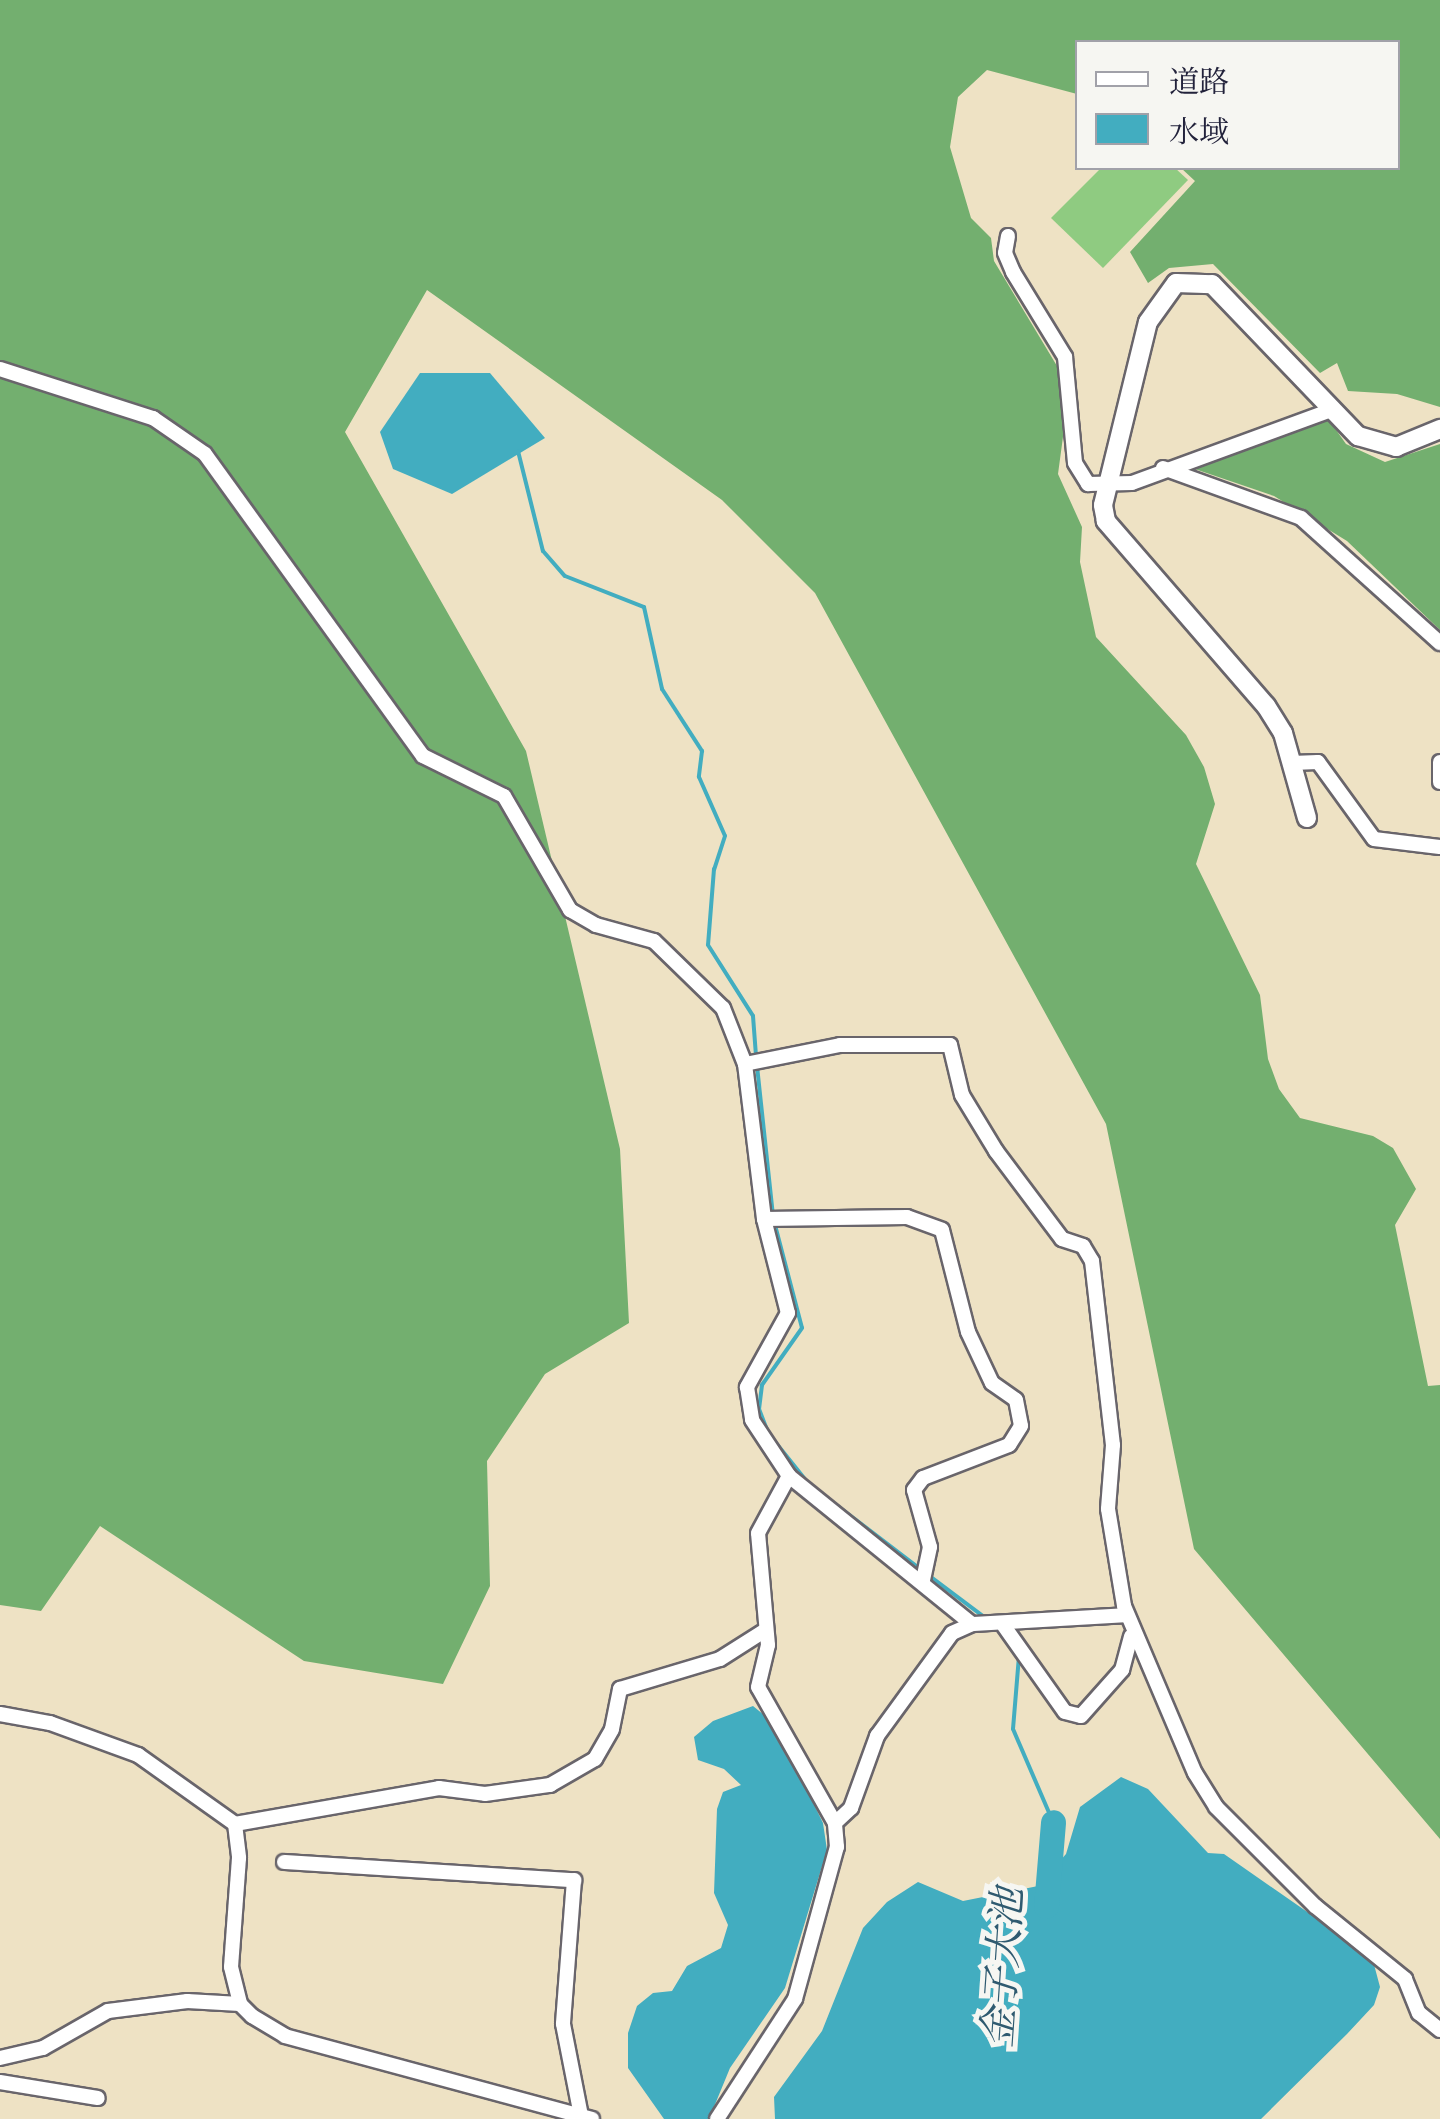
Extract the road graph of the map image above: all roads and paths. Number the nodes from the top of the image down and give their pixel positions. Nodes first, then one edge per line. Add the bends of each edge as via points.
1 (1008, 236) dead end
2 (0, 368) edge
3 (1332, 410) junction
4 (1440, 429) edge
5 (1162, 468) junction
6 (1106, 488) junction
7 (1440, 643) edge
8 (1440, 762) edge
9 (1292, 763) junction
10 (1440, 782) edge
11 (1307, 818) dead end
12 (1440, 846) edge
13 (745, 1064) junction
14 (764, 1219) junction
15 (788, 1476) junction
16 (925, 1573) junction
17 (1126, 1616) junction
18 (972, 1624) junction
19 (1004, 1626) junction
20 (764, 1631) junction
21 (1132, 1636) junction
22 (0, 1714) edge
23 (836, 1823) junction
24 (235, 1824) junction
25 (284, 1862) dead end
26 (240, 2004) junction
27 (1440, 2030) edge
28 (0, 2058) edge
29 (0, 2082) edge
30 (98, 2098) dead end
31 (587, 2117) edge
32 (716, 2119) edge

1 - 6 street via 1005,253 1065,357 1079,478
2 - 13 street via 153,418 205,454 424,756 504,796 570,910 596,925 654,941 699,983 737,1032
3 - 4 street via 1379,447
3 - 5 street
3 - 6 street via 1212,284 1176,283 1148,322
5 - 6 street
5 - 7 street via 1301,518
6 - 9 street via 1106,522 1266,706
8 - 10 street
9 - 11 street
9 - 12 street via 1318,762 1374,839
13 - 14 street
13 - 17 street via 840,1046 950,1045 962,1095 1029,1200 1092,1261 1113,1446 1108,1509
14 - 15 street via 788,1313 747,1386 752,1420
14 - 16 street via 907,1218 942,1230 968,1332 992,1383 1016,1400 1022,1426 1009,1445 923,1478 914,1490 930,1547
15 - 16 street
15 - 20 street via 758,1534
16 - 18 street
17 - 19 street
17 - 21 street
18 - 19 street
18 - 23 street via 952,1633 897,1705 867,1752 851,1808
19 - 21 street via 1065,1712 1080,1716 1122,1670
20 - 23 street via 768,1644 758,1687
20 - 24 street via 720,1658 620,1689 612,1729 595,1759 550,1786 485,1794 439,1788
21 - 27 street via 1216,1807 1315,1906 1405,1979 1419,2014
22 - 24 street via 50,1722 138,1755
23 - 32 street via 832,1878 795,2000
24 - 26 street via 240,1858 231,1967
25 - 31 street via 574,1880 563,2024
26 - 28 street via 108,2011 43,2048
26 - 31 street via 285,2036
29 - 30 street

